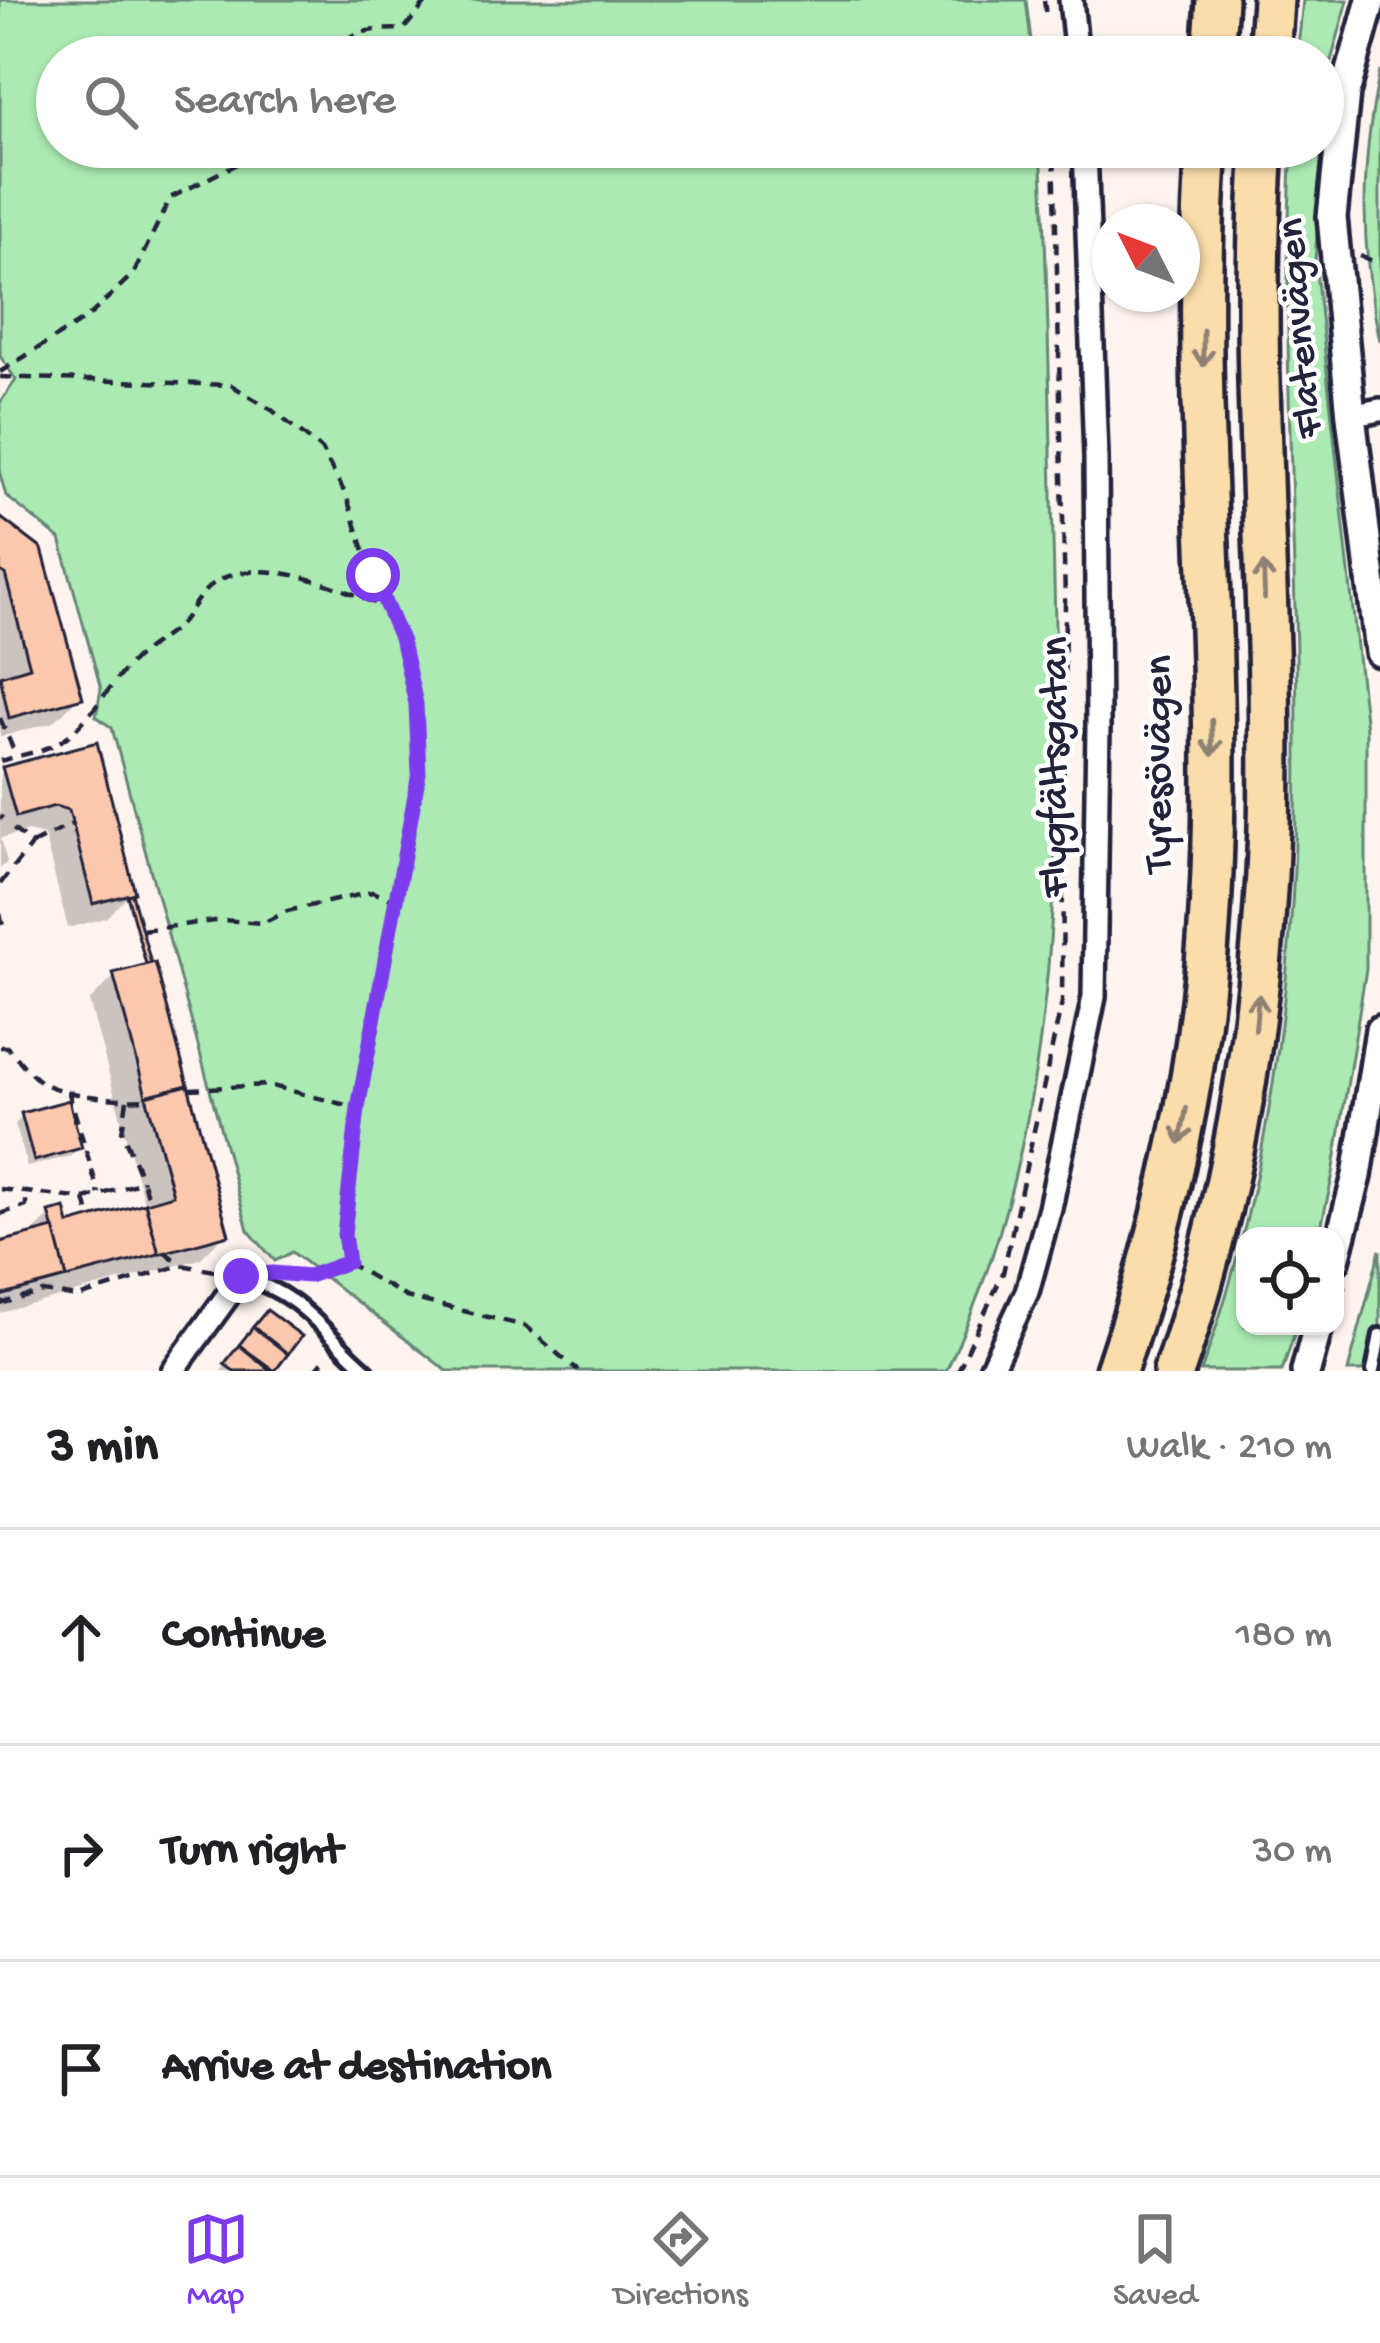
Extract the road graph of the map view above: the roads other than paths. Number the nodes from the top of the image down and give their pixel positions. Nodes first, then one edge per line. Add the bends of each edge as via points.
1 (1071, 0) edge
2 (1217, 0) edge
3 (1274, 0) edge
4 (1371, 0) edge
5 (1074, 36) edge
6 (1214, 36) edge
7 (1271, 36) edge
8 (1344, 103) edge
9 (1085, 168) edge
10 (1207, 168) edge
11 (1263, 168) edge
12 (1337, 168) edge
13 (1380, 410) edge
14 (1351, 416) junction
15 (1380, 652) edge
16 (1380, 1030) edge
17 (1344, 1227) edge
18 (241, 1276) joint
19 (1316, 1335) edge
20 (1380, 1335) edge
21 (172, 1371) edge
22 (368, 1371) edge
23 (990, 1371) edge
24 (1116, 1371) edge
25 (1174, 1371) edge
26 (1306, 1371) edge
27 (1373, 1371) edge

1 - 5 street
2 - 6 highway
3 - 7 highway
4 - 8 street, Flatenvägen
9 - 23 street, Flygfältsgatan via 1096,502 1094,997 1027,1292
10 -> 24 highway, Tyresövägen via 1213,783 1206,959 1180,1147
25 -> 11 highway via 1238,1142 1265,928
12 - 14 street, Flatenvägen via 1332,217
13 - 14 street
14 - 15 street, Flatenvägen
16 - 17 street
18 - 21 street
18 - 22 lane via 276,1286
19 - 26 street
20 - 27 lane

